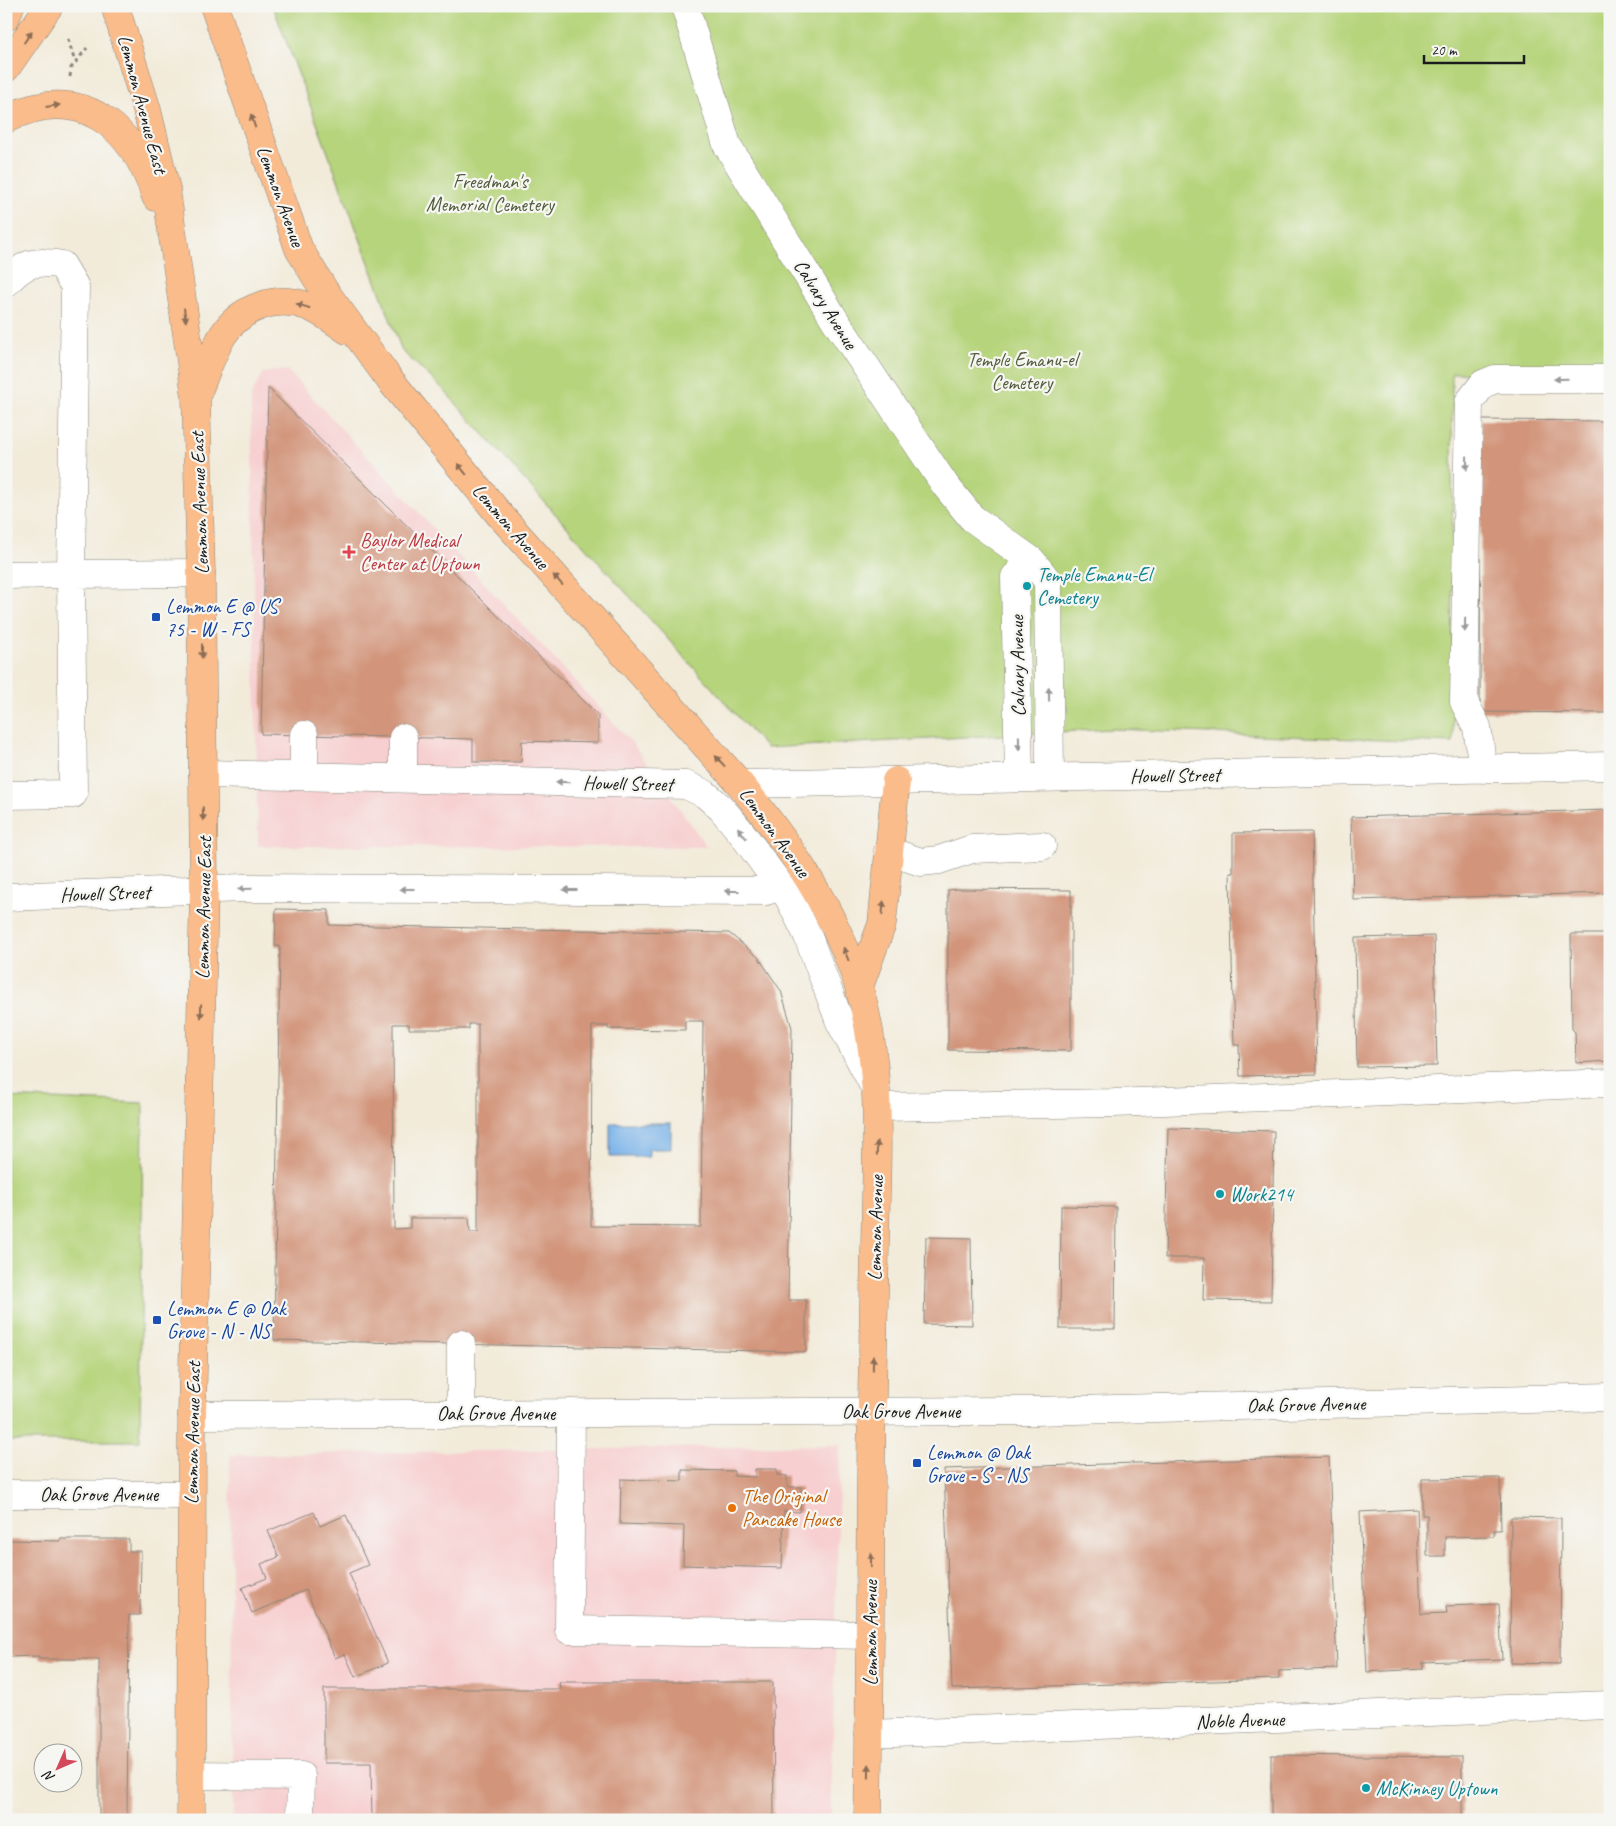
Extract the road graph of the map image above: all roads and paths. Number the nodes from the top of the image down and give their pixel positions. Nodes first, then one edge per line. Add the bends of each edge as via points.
1 (49, 6) edge
2 (115, 6) edge
3 (214, 6) edge
4 (685, 6) edge
5 (68, 39) dead end
6 (87, 48) dead end
7 (76, 62) junction
8 (6, 68) edge
9 (71, 68) dead end
10 (6, 119) edge
11 (178, 266) junction
12 (6, 283) edge
13 (360, 339) junction
14 (1610, 379) edge
15 (196, 397) junction
16 (1032, 561) junction
17 (201, 573) junction
18 (6, 574) edge
19 (71, 574) junction
20 (304, 735) dead end
21 (403, 738) dead end
22 (1610, 766) edge
23 (1483, 769) junction
24 (203, 774) junction
25 (304, 776) junction
26 (1050, 777) junction
27 (403, 778) junction
28 (1019, 778) junction
29 (896, 780) junction
30 (740, 784) junction
31 (6, 795) edge
32 (1042, 846) dead end
33 (888, 851) junction
34 (780, 886) junction
35 (204, 890) junction
36 (6, 897) edge
37 (859, 987) junction
38 (1610, 1083) edge
39 (877, 1099) junction
40 (460, 1344) dead end
41 (1610, 1398) edge
42 (872, 1412) junction
43 (571, 1413) junction
44 (461, 1414) junction
45 (192, 1415) junction
46 (6, 1494) edge
47 (191, 1495) junction
48 (870, 1635) junction
49 (1610, 1705) edge
50 (869, 1734) junction
51 (191, 1775) junction
52 (191, 1820) edge
53 (300, 1820) edge
54 (868, 1820) edge

8 -> 1 main road
2 - 11 main road, Lemmon Avenue East via 147,110 166,190
13 -> 3 main road, Lemmon Avenue via 299,249
4 - 16 street, Calvary Avenue via 727,146 830,312 945,485 972,518
5 - 7 path
6 - 7 path
7 - 9 path
10 -> 11 main road via 58,104 83,108 109,123 122,137 151,183
11 -> 15 main road, Lemmon Avenue East
12 - 19 street via 30,263 43,262 62,265 76,287
13 -> 15 main road via 307,306 285,301 249,310 224,333
30 -> 13 main road, Lemmon Avenue via 499,514
14 -> 23 street via 1495,379 1483,384 1469,402 1464,702 1477,727
15 - 17 main road, Lemmon Avenue East
26 -> 16 street, Calvary Avenue via 1048,581
16 -> 28 street, Calvary Avenue via 1015,577
17 - 19 street
17 -> 24 main road, Lemmon Avenue East
18 - 19 street
19 - 31 street via 73,794
20 - 25 street
21 - 27 street
22 - 23 street, Howell Street
23 - 26 street, Howell Street
24 - 25 street, Howell Street
24 -> 35 main road, Lemmon Avenue East
25 - 27 street, Howell Street
26 - 28 street, Howell Street
34 -> 27 street, Howell Street via 721,808 686,784
28 - 29 street, Howell Street
29 - 30 street, Howell Street
29 - 33 main road
37 -> 30 main road, Lemmon Avenue via 835,927 808,878 771,821
32 - 33 street via 972,849 940,860 921,862
37 -> 33 main road via 882,924
34 -> 35 street, Howell Street via 766,891
34 - 39 street, Howell Street via 807,934 840,1022
35 - 36 street, Howell Street
35 -> 45 main road, Lemmon Avenue East
37 - 39 main road, Lemmon Avenue via 872,1050
38 - 39 street via 1114,1103
42 -> 39 main road, Lemmon Avenue
40 - 44 street
41 - 42 street, Oak Grove Avenue
42 - 43 street, Oak Grove Avenue
48 -> 42 main road, Lemmon Avenue
43 - 44 street, Oak Grove Avenue
43 - 48 street via 569,1630
44 - 45 street, Oak Grove Avenue
45 - 47 main road, Lemmon Avenue East
46 - 47 street, Oak Grove Avenue
47 - 51 main road, Lemmon Avenue East
48 - 50 main road, Lemmon Avenue
49 - 50 street, Noble Avenue
54 -> 50 main road, Lemmon Avenue
51 - 52 main road, Lemmon Avenue East
51 - 53 street via 301,1776

